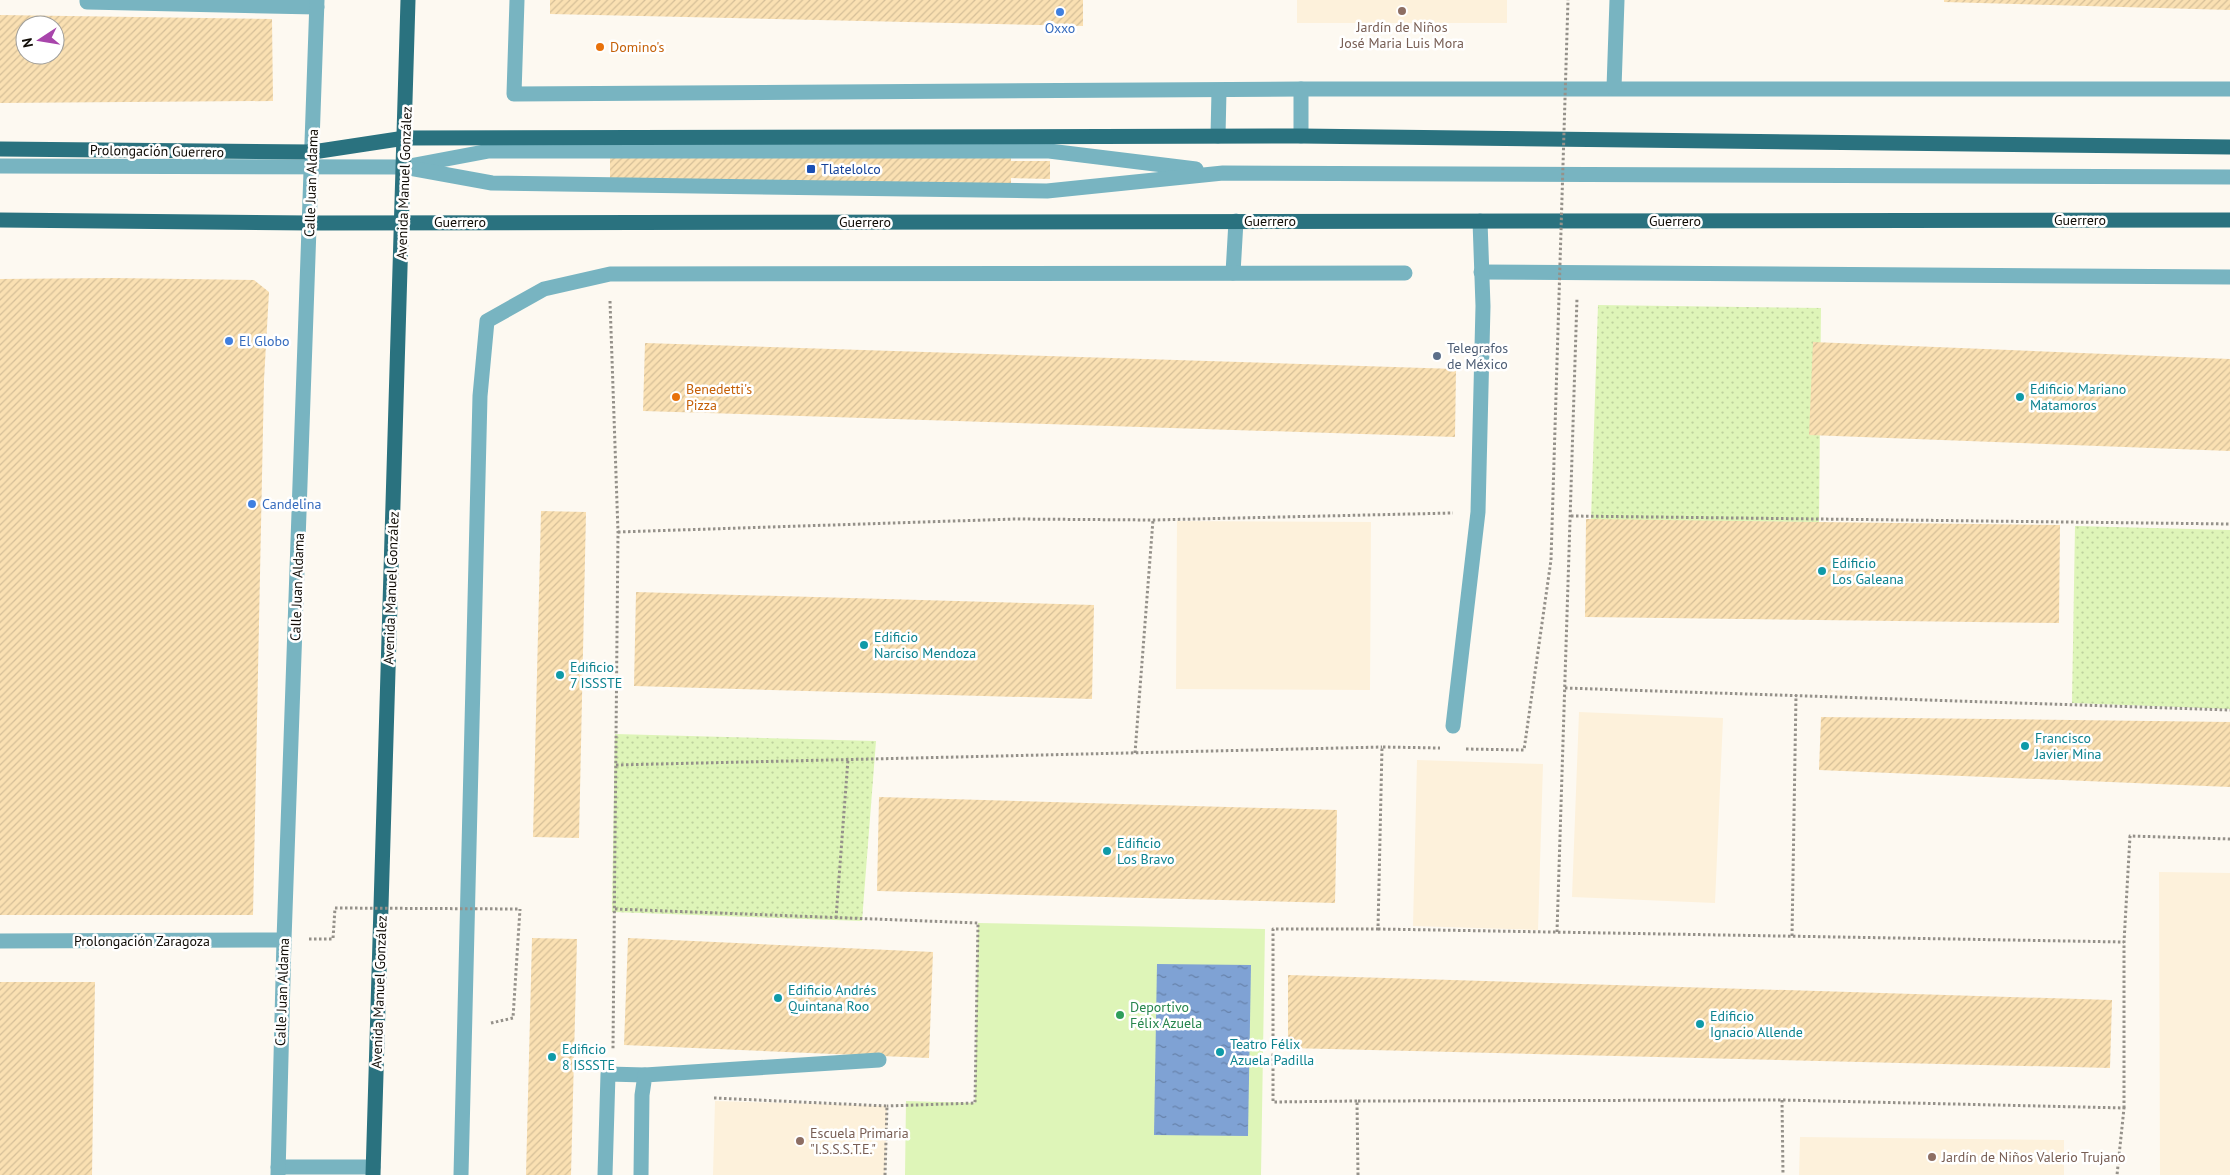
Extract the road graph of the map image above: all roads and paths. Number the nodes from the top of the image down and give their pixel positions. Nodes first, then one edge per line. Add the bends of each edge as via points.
1 (86, 0) edge
2 (408, 0) edge
3 (517, 0) edge
4 (1568, 0) edge
5 (1617, 0) edge
6 (317, 3) edge
7 (1614, 88) junction
8 (1302, 89) junction
9 (2230, 89) edge
10 (1219, 91) junction
11 (1218, 136) junction
12 (1301, 136) junction
13 (405, 138) junction
14 (2230, 147) edge
15 (0, 149) edge
16 (313, 152) junction
17 (0, 166) edge
18 (404, 167) junction
19 (312, 168) junction
20 (1223, 173) junction
21 (2230, 177) edge
22 (0, 220) edge
23 (2230, 220) edge
24 (1236, 221) junction
25 (1480, 221) junction
26 (403, 222) junction
27 (310, 223) junction
28 (1481, 272) junction
29 (1577, 272) junction
30 (1233, 273) junction
31 (1405, 273) dead end
32 (610, 274) junction
33 (2230, 277) edge
34 (1478, 512) junction
35 (1571, 516) junction
36 (1152, 520) junction
37 (2230, 524) edge
38 (618, 532) junction
39 (1565, 688) junction
40 (1796, 695) junction
41 (2230, 710) edge
42 (1453, 726) dead end
43 (1382, 747) junction
44 (1448, 748) dead end
45 (1458, 749) dead end
46 (1134, 752) junction
47 (848, 759) junction
48 (616, 765) junction
49 (2230, 839) edge
50 (615, 909) junction
51 (836, 918) junction
52 (1378, 929) junction
53 (1558, 932) junction
54 (1792, 936) junction
55 (334, 939) dead end
56 (284, 940) junction
57 (0, 941) edge
58 (2124, 942) junction
59 (513, 1018) dead end
60 (879, 1060) dead end
61 (613, 1074) junction
62 (645, 1075) junction
63 (710, 1098) dead end
64 (1782, 1100) junction
65 (1357, 1101) junction
66 (887, 1106) junction
67 (2124, 1108) junction
68 (278, 1171) edge
69 (373, 1171) edge
70 (461, 1175) edge
71 (605, 1175) edge
72 (641, 1175) edge
73 (885, 1175) edge
74 (1358, 1175) edge
75 (1783, 1175) edge
76 (2118, 1175) edge

1 - 6 street
2 - 13 main road, Avenida Manuel González
3 - 10 street via 514,94
4 - 45 path, bridge via 1550,560 1524,750
5 - 7 street
6 - 16 street, Calle Juan Aldama
7 - 8 street
7 - 9 street
8 - 10 street
8 - 12 street
10 - 11 street
11 - 12 main road
11 - 13 main road
12 - 14 main road
13 - 16 main road
13 - 18 main road, Avenida Manuel González
15 - 16 main road, Prolongación Guerrero
16 - 19 street, Calle Juan Aldama
17 - 19 street
18 - 19 street
18 - 20 street via 492,183 1047,191
18 - 20 street via 489,151 1049,150
18 - 26 main road, Avenida Manuel González
19 - 27 street, Calle Juan Aldama
20 - 21 street
22 - 27 main road
23 - 25 main road, Guerrero
24 - 25 main road, Guerrero
24 - 26 main road, Guerrero
24 - 30 street
25 - 28 street
26 - 27 main road, Guerrero
26 - 69 main road, Avenida Manuel González
27 - 56 street, Calle Juan Aldama
28 - 29 street
28 - 34 street
29 - 33 street
29 - 35 path
30 - 31 street
30 - 32 street
32 - 38 path
32 - 70 street via 544,290 488,321 480,396
34 - 36 path
34 - 42 street
35 - 37 path
35 - 39 path
36 - 38 path via 1015,520
36 - 46 path
38 - 48 path
39 - 40 path
39 - 53 path
40 - 41 path
40 - 54 path
43 - 44 path
43 - 46 path
43 - 52 path
46 - 47 path
47 - 48 path
47 - 51 path
48 - 50 path
49 - 58 path via 2130,836
50 - 51 path
50 - 61 path
51 - 66 path via 978,923 975,1103
52 - 53 path
52 - 65 path via 1273,929 1273,1102
53 - 54 path
54 - 58 path
55 - 59 path, bridge via 335,908 520,909
56 - 57 street, Prolongación Zaragoza
56 - 68 street, Calle Juan Aldama
58 - 67 path
60 - 62 street
61 - 62 street
61 - 71 street via 608,1074
62 - 72 street
63 - 66 path
64 - 65 path
64 - 67 path
64 - 75 path
65 - 74 path
66 - 73 path
67 - 76 path
68 - 69 street

